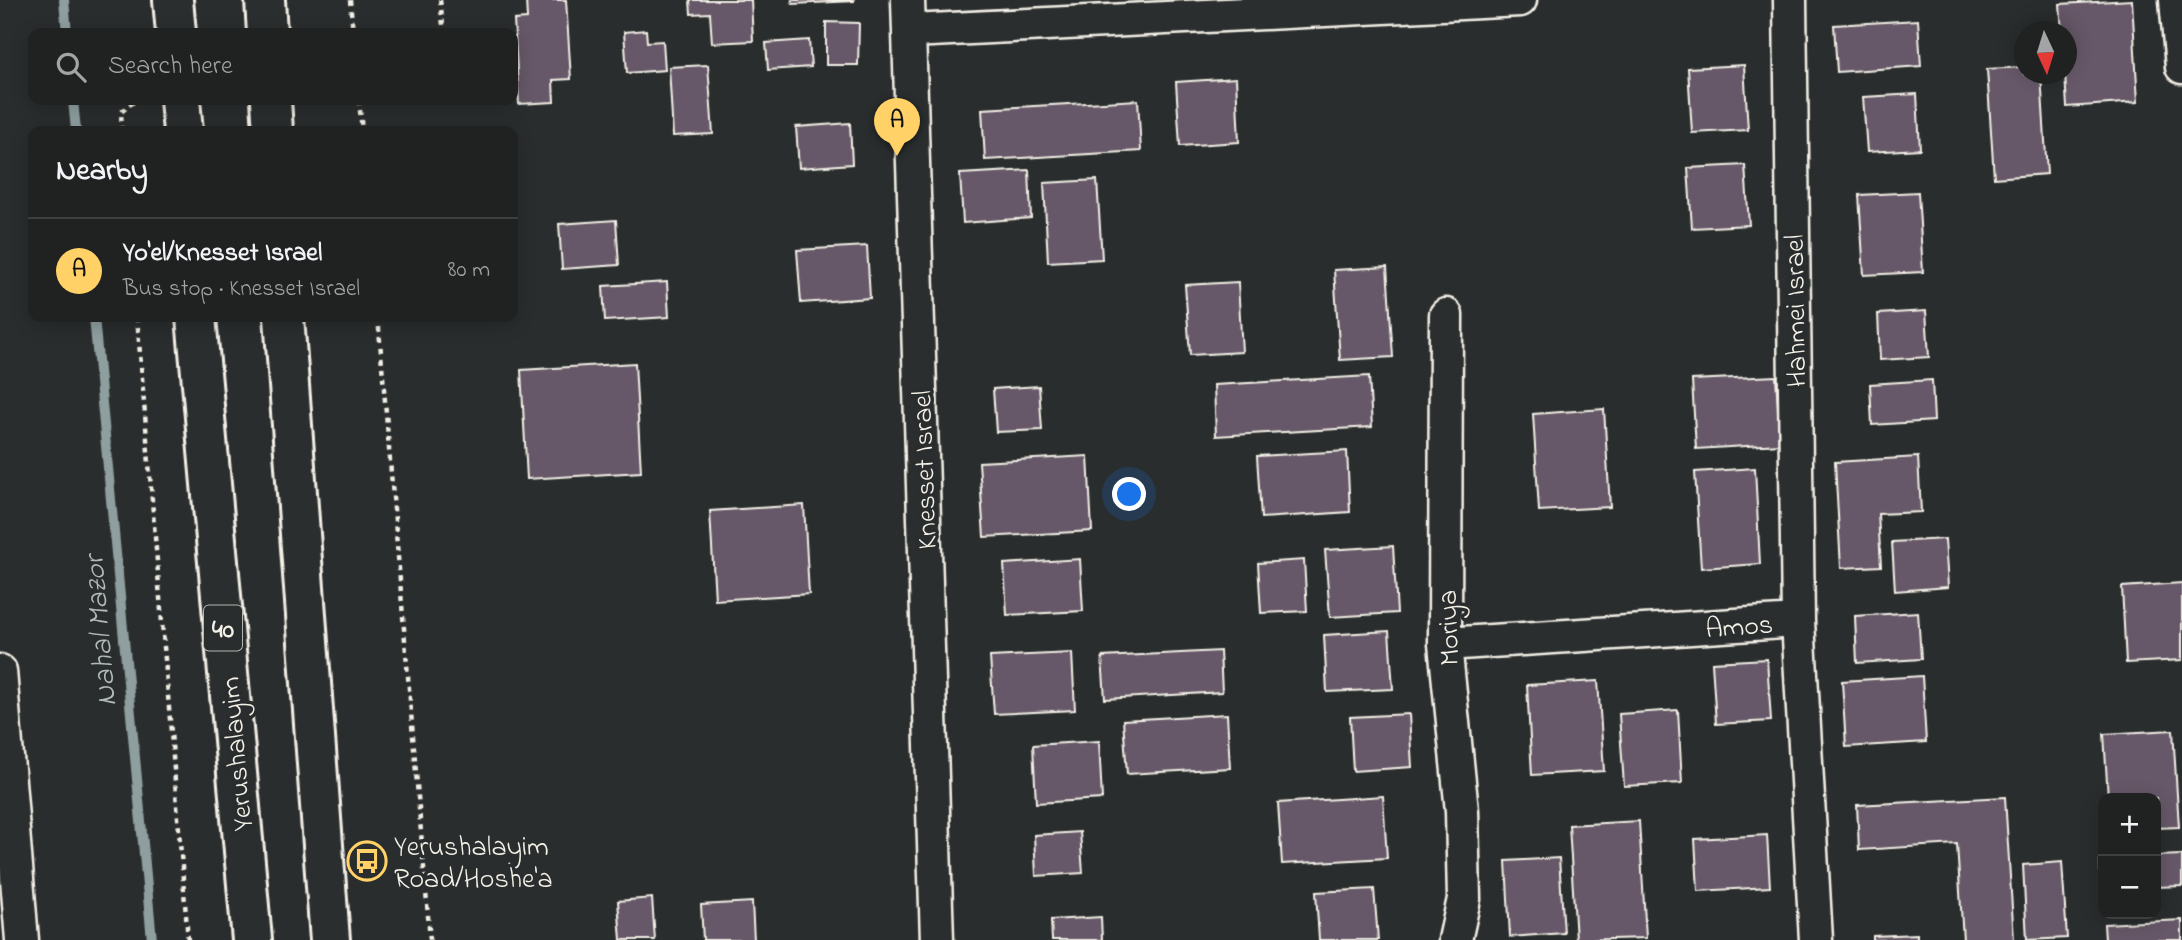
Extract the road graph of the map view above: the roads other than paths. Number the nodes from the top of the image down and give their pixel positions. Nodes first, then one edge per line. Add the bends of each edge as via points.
1 (173, 0) edge
2 (265, 0) edge
3 (908, 0) edge
4 (1520, 0) edge
5 (1790, 0) edge
6 (2176, 0) edge
7 (1426, 2) edge
8 (176, 28) edge
9 (267, 28) edge
10 (911, 31) junction
11 (2182, 67) edge
12 (180, 105) edge
13 (271, 105) edge
14 (183, 126) edge
15 (273, 126) edge
16 (1446, 315) dead end
17 (196, 322) edge
18 (284, 322) edge
19 (1798, 621) junction
20 (1445, 644) junction
21 (0, 671) edge
22 (22, 940) edge
23 (252, 940) edge
24 (330, 940) edge
25 (937, 940) edge
26 (1455, 940) edge
27 (1816, 940) edge

1 - 8 highway
2 - 9 highway
3 - 10 street, Knesset Israel
4 - 7 street
5 - 19 street, Hahmei Israel
6 - 11 street
7 - 10 street
10 - 25 street, Knesset Israel
12 - 14 highway
13 - 15 highway
16 - 20 street, Moriya
17 - 23 highway, Yerushalayim / 40
18 - 24 highway
19 - 20 street, Amos
19 - 27 street, Amos
20 - 26 street, Moriya via 1462,811 1464,899
21 - 22 street

